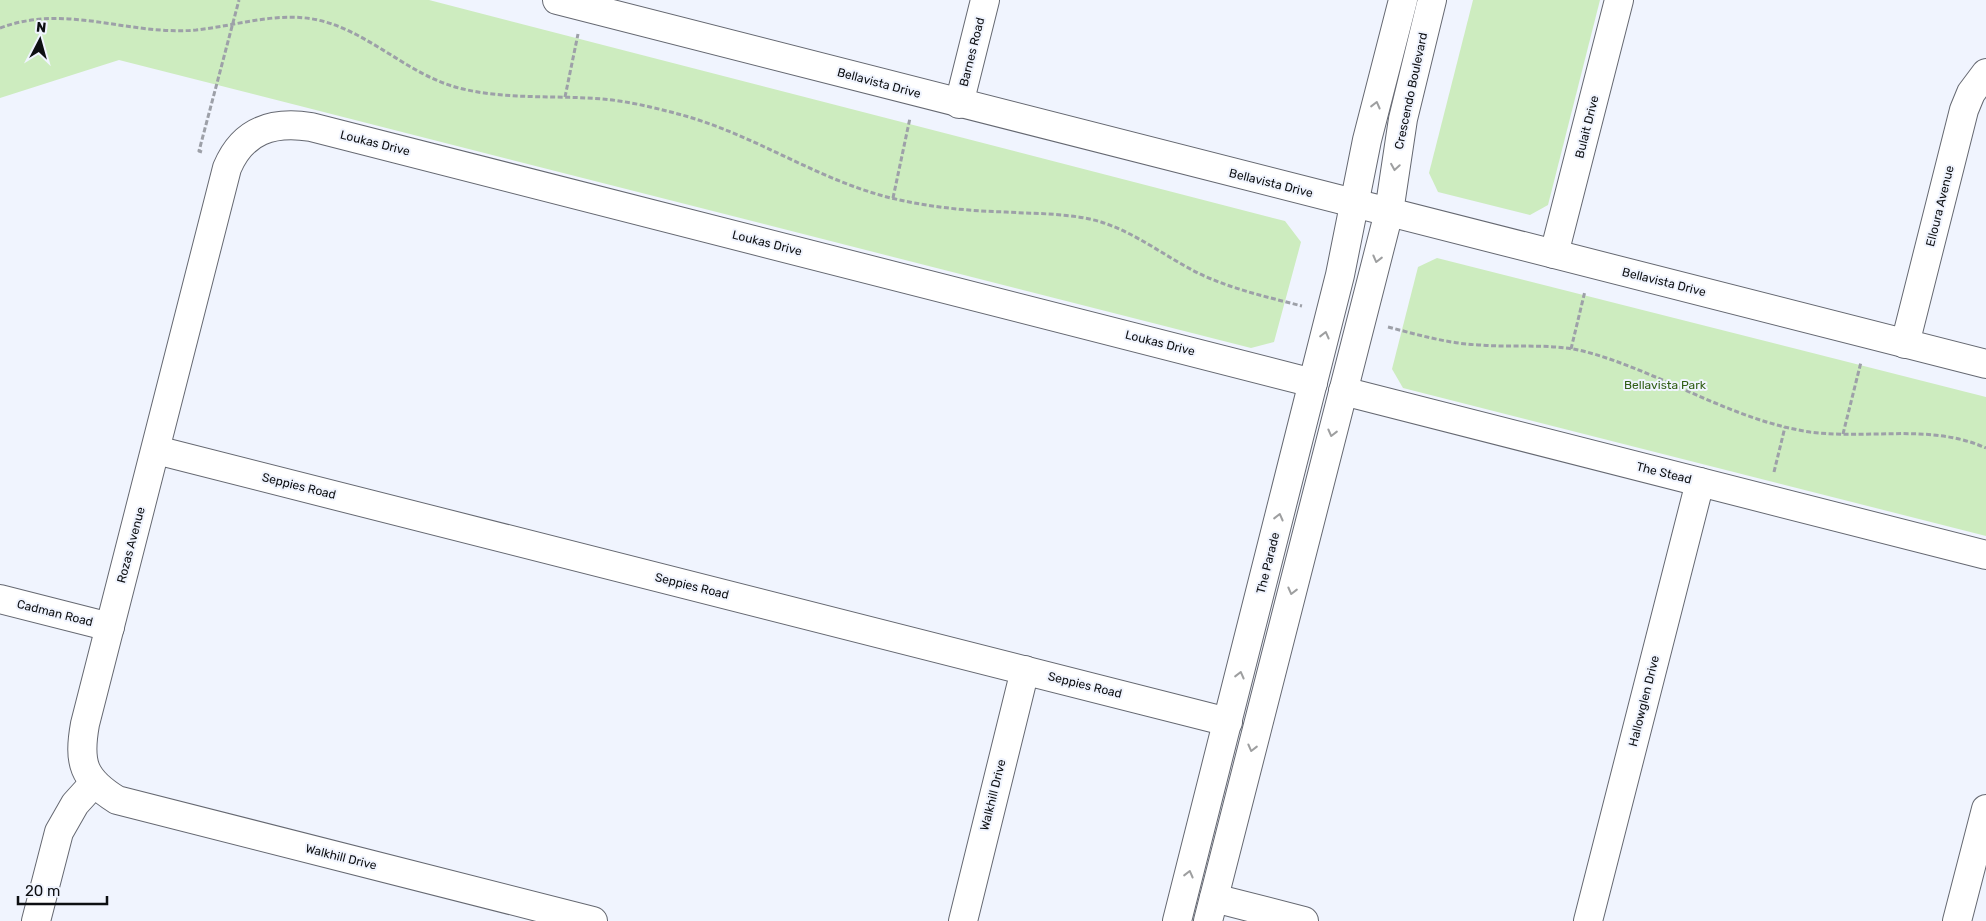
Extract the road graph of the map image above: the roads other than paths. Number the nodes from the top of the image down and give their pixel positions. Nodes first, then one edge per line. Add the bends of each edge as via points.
1 (557, 0) edge
2 (985, 0) edge
3 (1403, 0) edge
4 (1432, 0) edge
5 (1619, 0) edge
6 (633, 9) edge
7 (1986, 73) edge
8 (959, 104) junction
9 (231, 158) joint
10 (1353, 204) junction
11 (1389, 212) junction
12 (1554, 254) junction
13 (1905, 344) junction
14 (1986, 364) edge
15 (1313, 383) junction
16 (1343, 391) junction
17 (156, 450) junction
18 (1700, 482) junction
19 (1986, 555) edge
20 (0, 599) edge
21 (110, 627) junction
22 (1025, 670) junction
23 (1228, 722) junction
24 (94, 783) junction
25 (1986, 810) edge
26 (1211, 910) edge
27 (36, 921) edge
28 (593, 921) edge
29 (962, 921) edge
30 (1178, 921) edge
31 (1304, 921) edge
32 (1588, 921) edge
33 (1957, 921) edge

1 - 6 street, Bellavista Drive via 584,7
2 - 8 street, Barnes Road
10 -> 3 street
4 -> 11 street, Crescendo Boulevard via 1403,119
5 - 12 street, Bulait Drive
6 - 8 street, Bellavista Drive
7 - 13 street, Elloura Avenue via 1971,93 1964,110
8 - 10 street, Bellavista Drive
9 - 15 street, Loukas Drive via 252,135 268,128 282,124 312,127
9 - 17 street, Rozas Avenue
10 - 11 street, Bellavista Drive
15 -> 10 street, The Parade
11 - 12 street, Bellavista Drive
11 -> 16 street
12 - 13 street, Bellavista Drive
13 - 14 street, Bellavista Drive
23 -> 15 street, The Parade
16 - 18 street, The Stead
16 -> 26 street
17 - 21 street, Rozas Avenue
17 - 22 street, Seppies Road
18 - 19 street, The Stead
18 - 32 street, Hallowglen Drive
20 - 21 street, Cadman Road
21 - 24 street, Rozas Avenue via 81,747 82,760
22 - 23 street, Seppies Road
22 - 29 street, Walkhill Drive
30 -> 23 street, The Parade
24 - 27 street via 74,804 59,832
24 - 28 street, Walkhill Drive via 117,800 134,805
25 - 33 street
26 - 31 street

